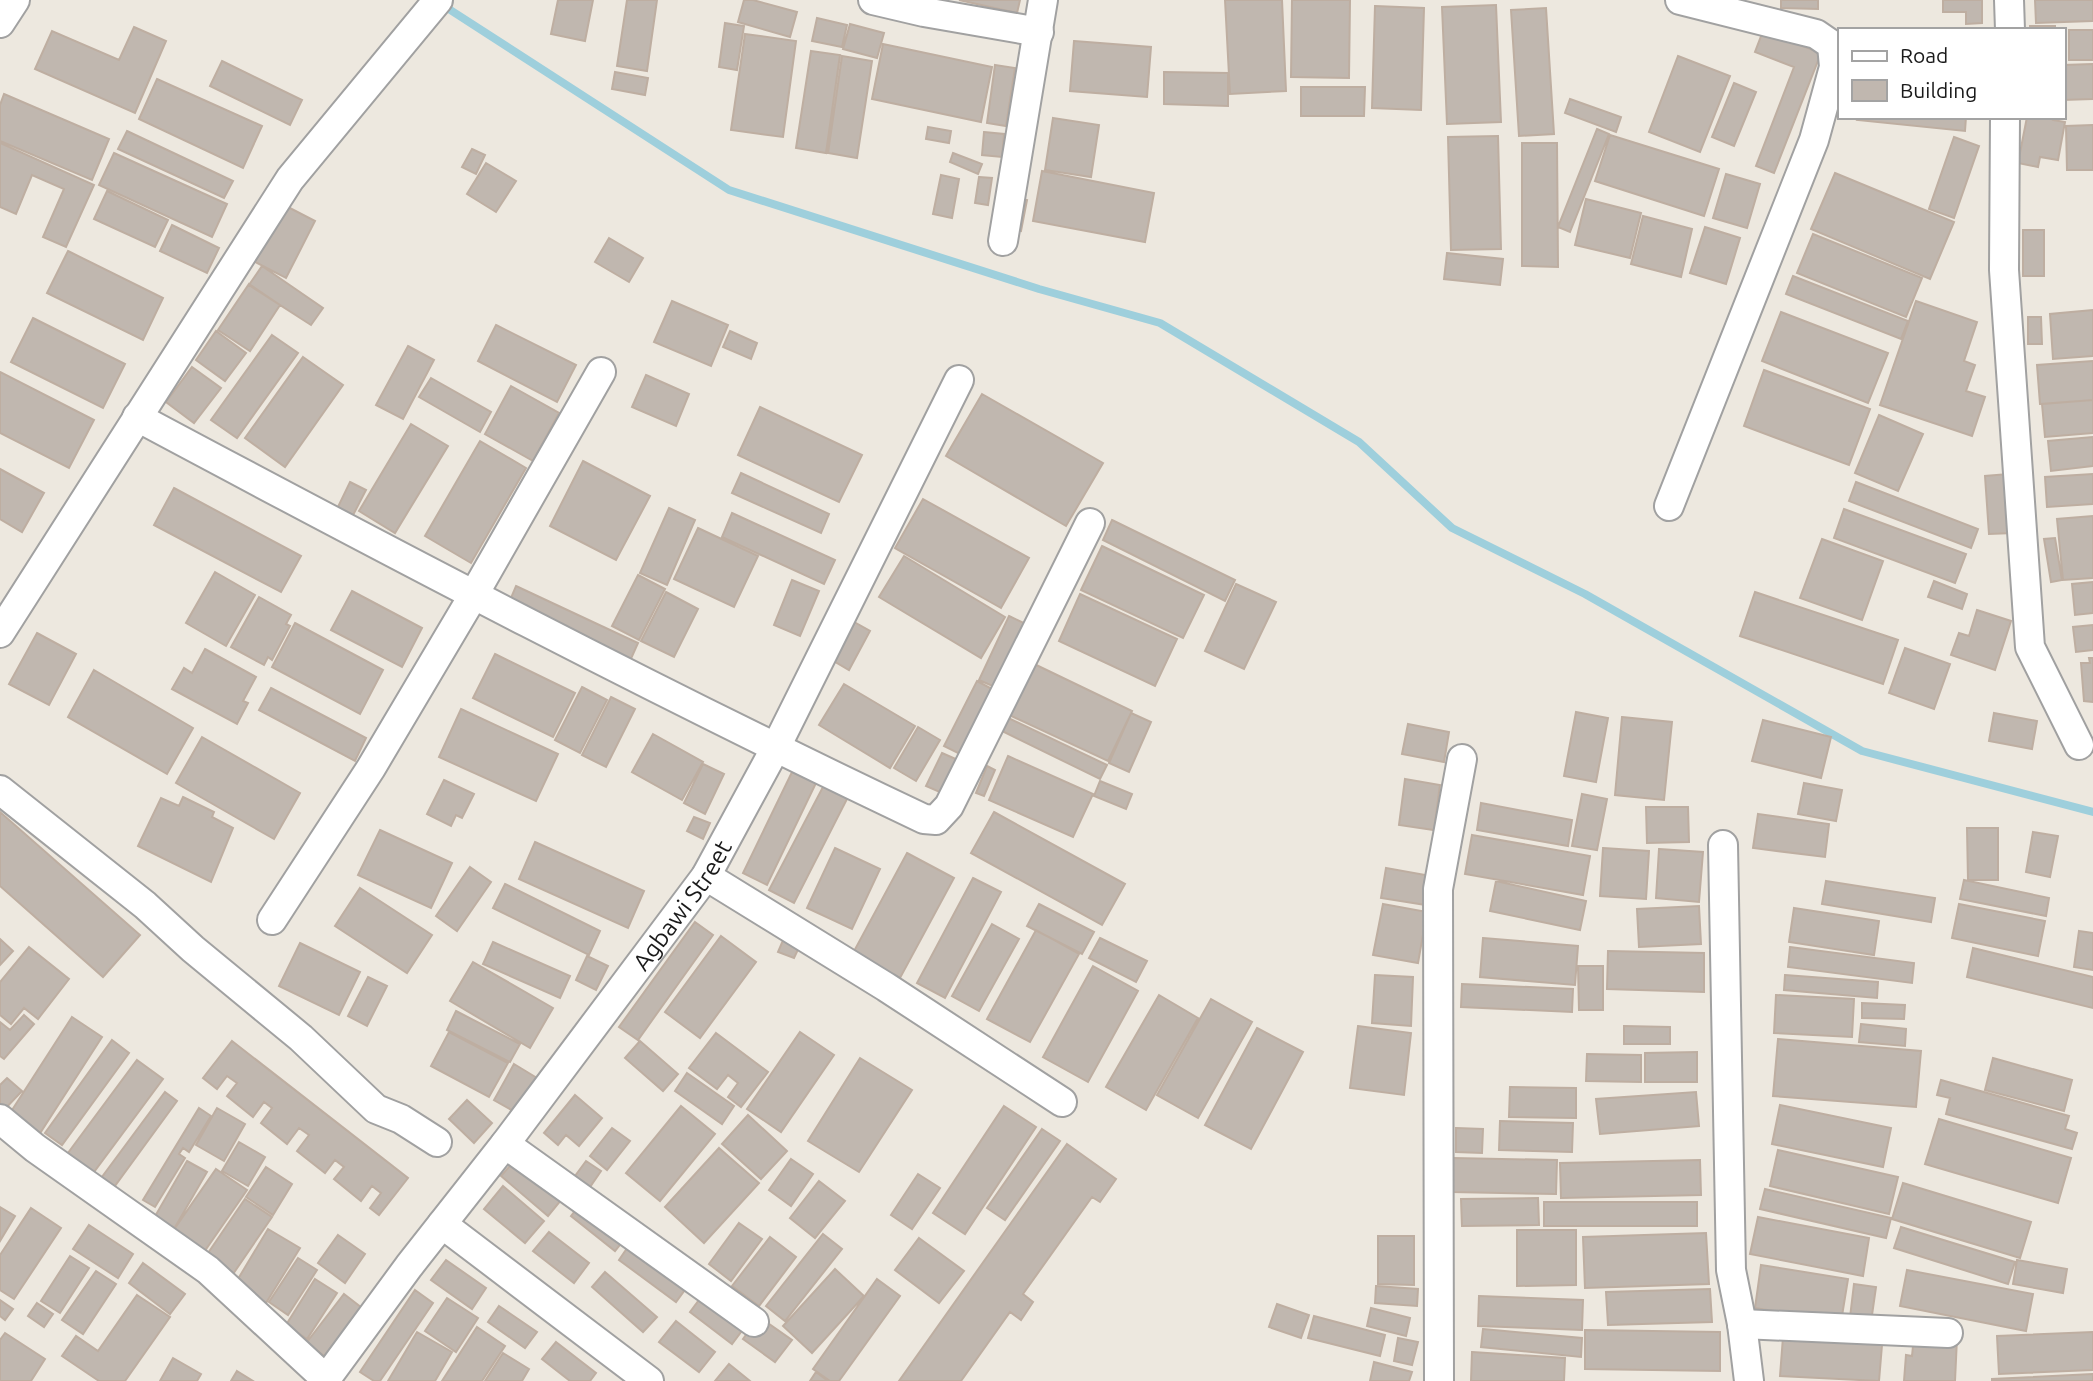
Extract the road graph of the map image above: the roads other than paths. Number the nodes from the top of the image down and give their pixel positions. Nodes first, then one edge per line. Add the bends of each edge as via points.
1 (15, 0) edge
2 (438, 0) edge
3 (873, 0) edge
4 (1042, 0) edge
5 (1680, 0) edge
6 (2009, 0) edge
7 (0, 23) edge
8 (2010, 28) edge
9 (1039, 32) junction
10 (2005, 119) edge
11 (1003, 241) dead end
12 (601, 372) dead end
13 (959, 380) dead end
14 (137, 417) junction
15 (1670, 506) dead end
16 (1090, 523) dead end
17 (473, 596) junction
18 (0, 633) edge
19 (2079, 745) dead end
20 (775, 749) junction
21 (1462, 759) dead end
22 (0, 790) edge
23 (1723, 845) dead end
24 (706, 876) junction
25 (272, 920) dead end
26 (1062, 1101) dead end
27 (0, 1119) edge
28 (437, 1142) dead end
29 (505, 1144) junction
30 (442, 1224) junction
31 (754, 1322) dead end
32 (1742, 1324) junction
33 (1948, 1333) dead end
34 (327, 1380) edge
35 (649, 1381) edge
36 (1439, 1381) edge
37 (1749, 1381) edge

1 - 7 street
2 - 14 street via 290,179
3 - 9 street
4 - 9 street
5 - 15 street via 1815,34 1832,45 1835,67 1814,140
6 - 8 street
9 - 11 street
10 - 19 street via 2004,270 2031,648
12 - 17 street
13 - 20 street, Agbawi Street
14 - 17 street
14 - 18 street
16 - 20 street via 948,806 936,820 924,819
17 - 20 street
17 - 25 street via 372,768
20 - 24 street, Agbawi Street
21 - 36 street via 1438,889
22 - 28 street via 145,905 301,1038 376,1109
23 - 32 street via 1731,1270
24 - 26 street
24 - 29 street, Agbawi Street
27 - 34 street via 208,1270
29 - 30 street, Agbawi Street
29 - 31 street
30 - 34 street, Agbawi Street
30 - 35 street
32 - 33 street
32 - 37 street

